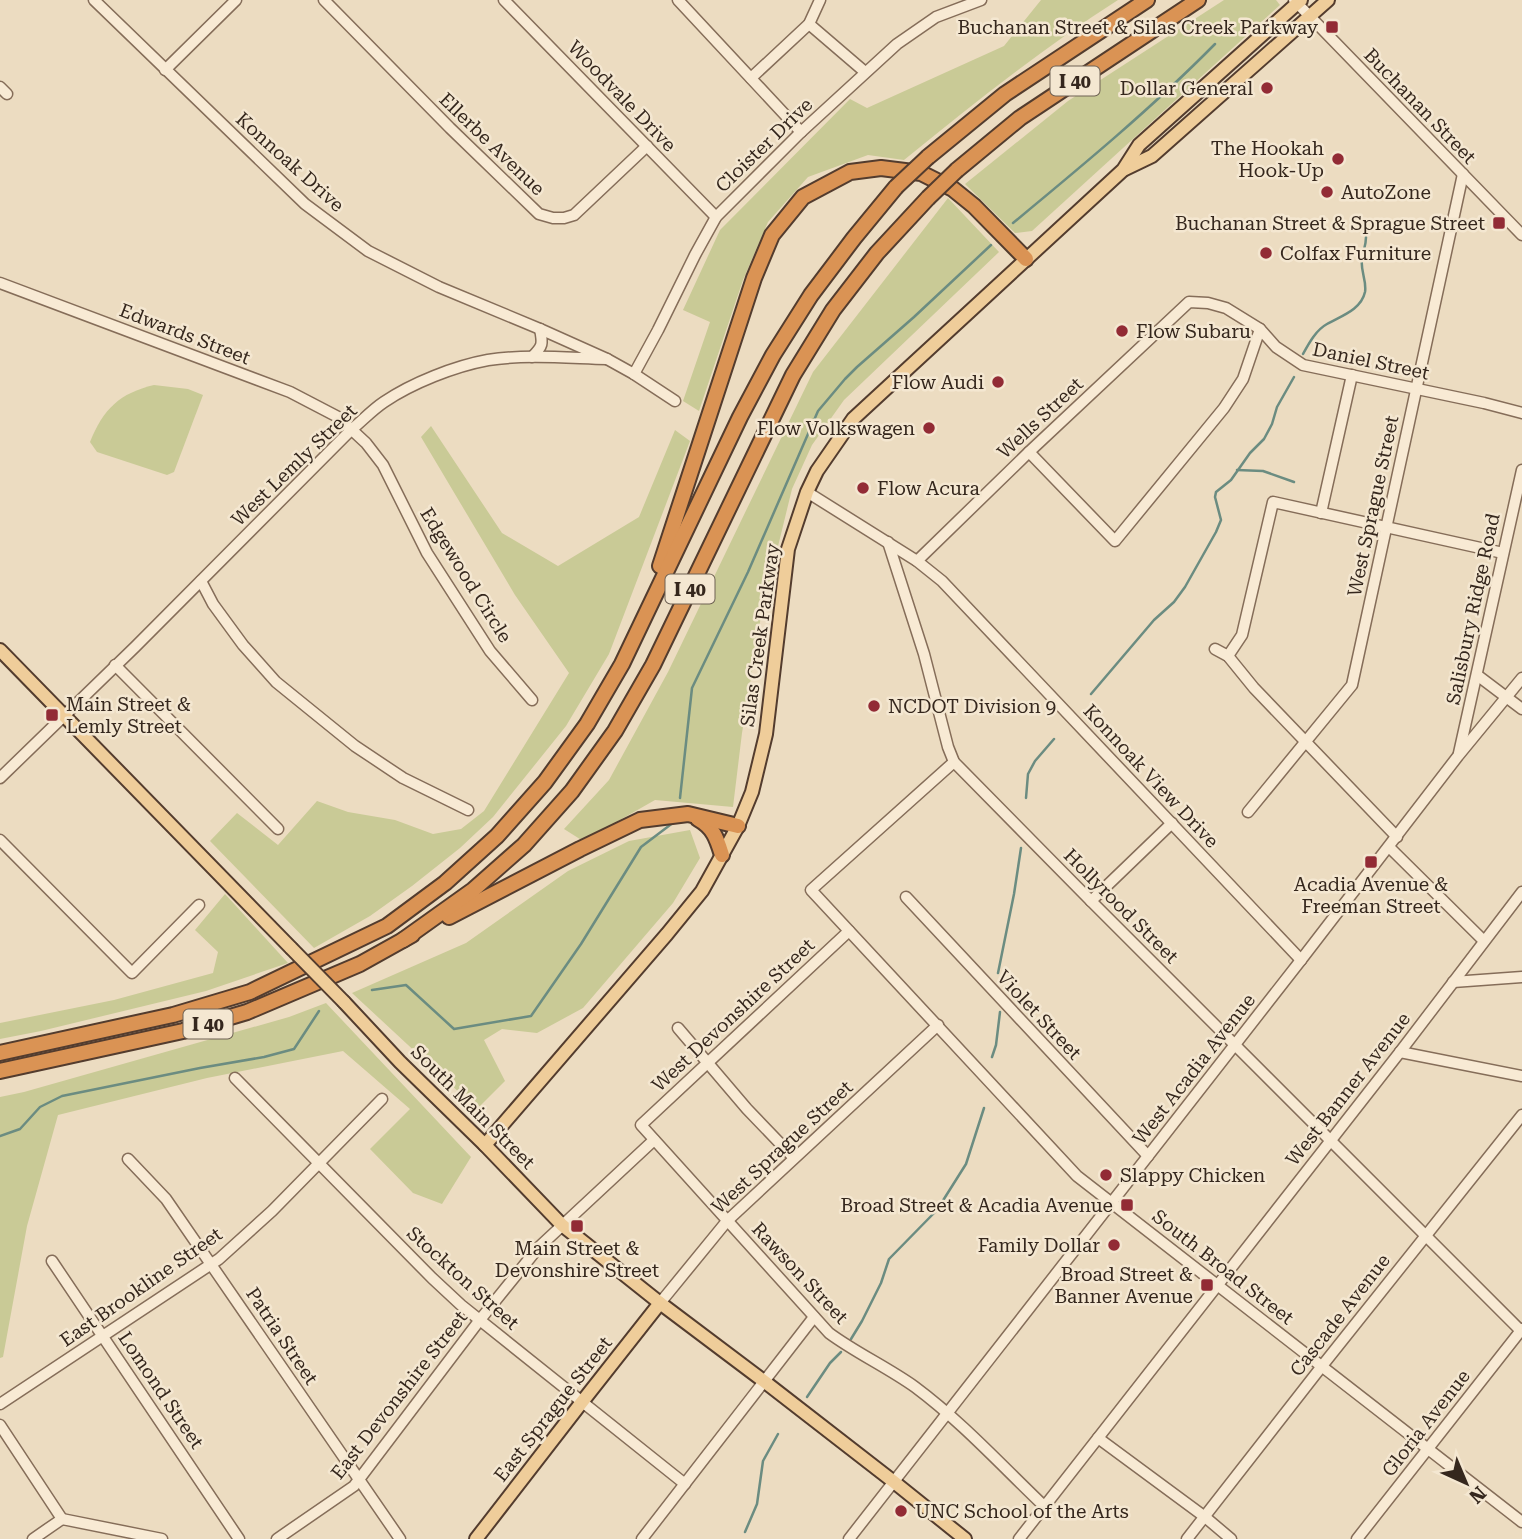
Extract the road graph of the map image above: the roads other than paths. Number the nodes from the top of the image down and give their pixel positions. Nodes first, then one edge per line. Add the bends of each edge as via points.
1 (94, 0) edge
2 (236, 0) edge
3 (324, 0) edge
4 (504, 0) edge
5 (678, 0) edge
6 (820, 0) edge
7 (981, 0) edge
8 (1147, 0) edge
9 (1198, 0) edge
10 (1328, 0) edge
11 (1298, 1) edge
12 (1309, 16) junction
13 (811, 26) junction
14 (165, 71) junction
15 (865, 72) junction
16 (751, 78) junction
17 (801, 132) junction
18 (647, 146) junction
19 (1123, 170) junction
20 (1463, 174) junction
21 (716, 217) junction
22 (1522, 235) edge
23 (1026, 260) junction
24 (2, 284) edge
25 (0, 298) edge
26 (1189, 302) joint
27 (540, 329) junction
28 (1260, 329) junction
29 (533, 357) junction
30 (607, 359) junction
31 (634, 373) junction
32 (1352, 376) junction
33 (1417, 389) junction
34 (675, 401) dead end
35 (1522, 413) edge
36 (351, 430) junction
37 (1029, 452) junction
38 (1522, 470) edge
39 (807, 492) junction
40 (1321, 513) junction
41 (1386, 528) junction
42 (888, 542) junction
43 (1503, 553) junction
44 (917, 561) junction
45 (201, 581) junction
46 (643, 620) junction
47 (1215, 649) dead end
48 (0, 650) edge
49 (1228, 656) junction
50 (115, 666) junction
51 (1477, 675) junction
52 (1522, 678) edge
53 (1507, 697) junction
54 (532, 699) dead end
55 (1522, 709) edge
56 (64, 715) junction
57 (1306, 743) junction
58 (1458, 756) junction
59 (954, 762) junction
60 (0, 778) edge
61 (468, 810) dead end
62 (1248, 812) dead end
63 (688, 814) junction
64 (1172, 823) junction
65 (738, 826) junction
66 (278, 829) dead end
67 (1397, 837) junction
68 (0, 840) edge
69 (1389, 847) junction
70 (722, 855) junction
71 (1522, 892) edge
72 (906, 897) dead end
73 (1091, 901) junction
74 (199, 905) dead end
75 (849, 931) junction
76 (403, 940) junction
77 (1484, 941) junction
78 (1301, 960) junction
79 (1522, 978) edge
80 (1453, 982) junction
81 (938, 1026) junction
82 (678, 1028) dead end
83 (1234, 1045) junction
84 (1400, 1052) junction
85 (0, 1053) edge
86 (708, 1062) junction
87 (0, 1071) edge
88 (1522, 1076) edge
89 (235, 1078) dead end
90 (382, 1099) dead end
91 (1522, 1115) edge
92 (641, 1125) joint
93 (654, 1140) junction
94 (1329, 1141) junction
95 (485, 1145) junction
96 (1148, 1156) junction
97 (794, 1158) junction
98 (128, 1159) dead end
99 (318, 1164) junction
100 (1112, 1202) junction
101 (727, 1220) junction
102 (562, 1225) junction
103 (1426, 1236) junction
104 (52, 1261) dead end
105 (211, 1263) junction
106 (1218, 1285) junction
107 (660, 1303) junction
108 (814, 1317) junction
109 (479, 1321) junction
110 (1522, 1331) edge
111 (103, 1336) junction
112 (1322, 1366) junction
113 (765, 1382) junction
114 (582, 1402) junction
115 (0, 1404) edge
116 (948, 1413) junction
117 (0, 1425) edge
118 (1098, 1438) junction
119 (1427, 1449) junction
120 (359, 1479) junction
121 (894, 1482) junction
122 (685, 1484) junction
123 (1045, 1507) junction
124 (1205, 1517) junction
125 (62, 1519) junction
126 (1522, 1522) edge
127 (33, 1539) edge
128 (162, 1539) edge
129 (239, 1539) edge
130 (277, 1539) edge
131 (400, 1539) edge
132 (477, 1539) edge
133 (642, 1539) edge
134 (849, 1539) edge
135 (964, 1539) edge
136 (1019, 1539) edge
137 (1188, 1539) edge
138 (1231, 1539) edge
139 (1357, 1539) edge

1 - 14 street, Konnoak Drive
2 - 14 street
3 - 18 street, Ellerbe Avenue via 542,215 574,215
4 - 18 street, Woodvale Drive
5 - 16 street
6 - 13 street
7 - 15 street, Cloister Drive via 936,17
8 - 46 highway, I 40, bridge via 1005,94 928,156 854,238 773,355
9 - 76 highway, I 40, bridge via 1020,118 957,170 877,253 833,310 793,375 653,666 608,741 572,792 524,845 473,890
10 - 12 main road, Silas Creek Parkway
11 - 12 street, Buchanan Street
11 - 19 main road, Silas Creek Parkway via 1139,145
12 - 19 main road, Silas Creek Parkway via 1152,156
12 - 20 street, Buchanan Street
13 - 15 street
13 - 16 street
14 - 27 street, Konnoak Drive via 305,204 368,251
15 - 17 street, Cloister Drive
16 - 17 street
17 - 21 street, Cloister Drive
18 - 21 street, Woodvale Drive
19 - 23 main road, Silas Creek Parkway
20 - 22 street, Buchanan Street
20 - 33 street, West Sprague Street
21 - 31 street, Cloister Drive
23 - 39 main road, Silas Creek Parkway via 853,419
23 - 46 highway via 974,206 922,173 881,168 850,172 803,197 772,235 754,278
24 - 25 street
24 - 36 street, Edwards Street via 290,392 338,417
26 - 28 street, Daniel Street via 1226,309
26 - 37 street, Wells Street
27 - 29 street via 542,343
27 - 30 street, Konnoak Drive
28 - 32 street, Daniel Street via 1303,365
28 - 37 street via 1243,379 1224,408 1115,541
29 - 30 street, West Lemly Street
29 - 36 street, West Lemly Street via 488,360 444,372 383,402
30 - 31 street, Konnoak Drive
31 - 34 street, Konnoak Drive
32 - 33 street, Daniel Street
32 - 40 street
33 - 35 street, Daniel Street
33 - 41 street, West Sprague Street
36 - 45 street, West Lemly Street
36 - 54 street, Edgewood Circle via 383,465 427,553 490,651
37 - 44 street, Wells Street
38 - 43 street, Salisbury Ridge Road
39 - 42 street, Konnoak View Drive
39 - 65 main road, Silas Creek Parkway via 788,549 766,734
40 - 41 street
40 - 49 street via 1273,502 1242,635
41 - 43 street
41 - 57 street, West Sprague Street via 1352,685
42 - 44 street, Konnoak View Drive
42 - 59 street, Hollyrood Street
43 - 51 street, Salisbury Ridge Road
44 - 64 street, Konnoak View Drive via 942,581
45 - 50 street, West Lemly Street
45 - 61 street via 228,625 276,682 355,746 403,778
46 - 85 highway, I 40 via 587,724 544,782 497,836 387,926 250,992 173,1015
47 - 49 street
48 - 56 main road, South Main Street
49 - 57 street
50 - 56 street, West Lemly Street
50 - 66 street
51 - 53 street
51 - 58 street, Salisbury Ridge Road
52 - 53 street, West Acadia Avenue
53 - 55 street
53 - 58 street, West Acadia Avenue
56 - 60 street, West Lemly Street
56 - 95 main road, South Main Street, bridge
57 - 62 street, West Sprague Street
57 - 67 street
58 - 67 street, West Acadia Avenue
59 - 73 street, Hollyrood Street
59 - 75 street, South Broad Street via 811,890
63 - 65 highway
63 - 70 highway via 708,824
63 - 76 highway via 640,820
64 - 73 street
64 - 78 street, Konnoak View Drive
65 - 70 main road, Silas Creek Parkway
67 - 69 street, West Acadia Avenue
68 - 74 street via 132,973
69 - 77 street
69 - 78 street, West Acadia Avenue
70 - 95 main road, Silas Creek Parkway via 702,891 667,934
71 - 77 street, West Banner Avenue
72 - 96 street, Violet Street
73 - 83 street, Hollyrood Street
75 - 81 street, South Broad Street
75 - 86 street, West Devonshire Street
76 - 87 highway, I 40 via 360,964 247,1012 183,1031
77 - 80 street, West Banner Avenue
78 - 83 street, West Acadia Avenue
79 - 80 street
80 - 84 street, West Banner Avenue
81 - 97 street, West Sprague Street
81 - 100 street, South Broad Street via 1077,1176
82 - 86 street
83 - 94 street, Hollyrood Street
83 - 96 street, West Acadia Avenue
84 - 88 street
84 - 94 street, West Banner Avenue
86 - 92 street, West Devonshire Street
86 - 97 street
89 - 99 street, Stockton Street
90 - 99 street, East Brookline Street
91 - 103 street, Cascade Avenue
92 - 93 street, Rawson Street
93 - 101 street, Rawson Street
93 - 102 street
94 - 103 street, Hollyrood Street
94 - 106 street, West Banner Avenue
95 - 102 main road, South Main Street
96 - 100 street, West Acadia Avenue
97 - 101 street, West Sprague Street
98 - 105 street, Patria Street via 166,1199
99 - 105 street, East Brookline Street
99 - 109 street, Stockton Street
100 - 106 street, South Broad Street
100 - 116 street, West Acadia Avenue
101 - 107 street, West Sprague Street
101 - 108 street, Rawson Street
102 - 107 main road, South Main Street
102 - 109 street, East Devonshire Street
103 - 110 street, Hollyrood Street
103 - 112 street, Cascade Avenue
104 - 111 street, Lomond Street
105 - 111 street, East Brookline Street
105 - 120 street, Patria Street
106 - 112 street, South Broad Street
106 - 118 street, West Banner Avenue
107 - 113 main road, South Main Street
107 - 114 main road, East Sprague Street
108 - 113 street
108 - 116 street, Rawson Street via 845,1346 894,1373
109 - 114 street, Stockton Street
109 - 120 street, East Devonshire Street
110 - 119 street, Gloria Avenue
111 - 115 street, East Brookline Street
111 - 129 street, Lomond Street
112 - 119 street, South Broad Street
112 - 124 street, Cascade Avenue
113 - 121 main road, South Main Street
113 - 122 street
114 - 122 street, Stockton Street
114 - 132 main road, East Sprague Street
116 - 121 street, West Acadia Avenue
116 - 123 street, Rawson Street
117 - 125 street
118 - 123 street, West Banner Avenue
118 - 124 street
119 - 126 street, South Broad Street
119 - 139 street, Gloria Avenue
120 - 130 street, East Devonshire Street
120 - 131 street, Patria Street
121 - 134 street, West Acadia Avenue
121 - 135 main road, South Main Street
122 - 133 street
123 - 136 street, West Banner Avenue
124 - 137 street, Cascade Avenue
124 - 138 street
125 - 127 street
125 - 128 street

